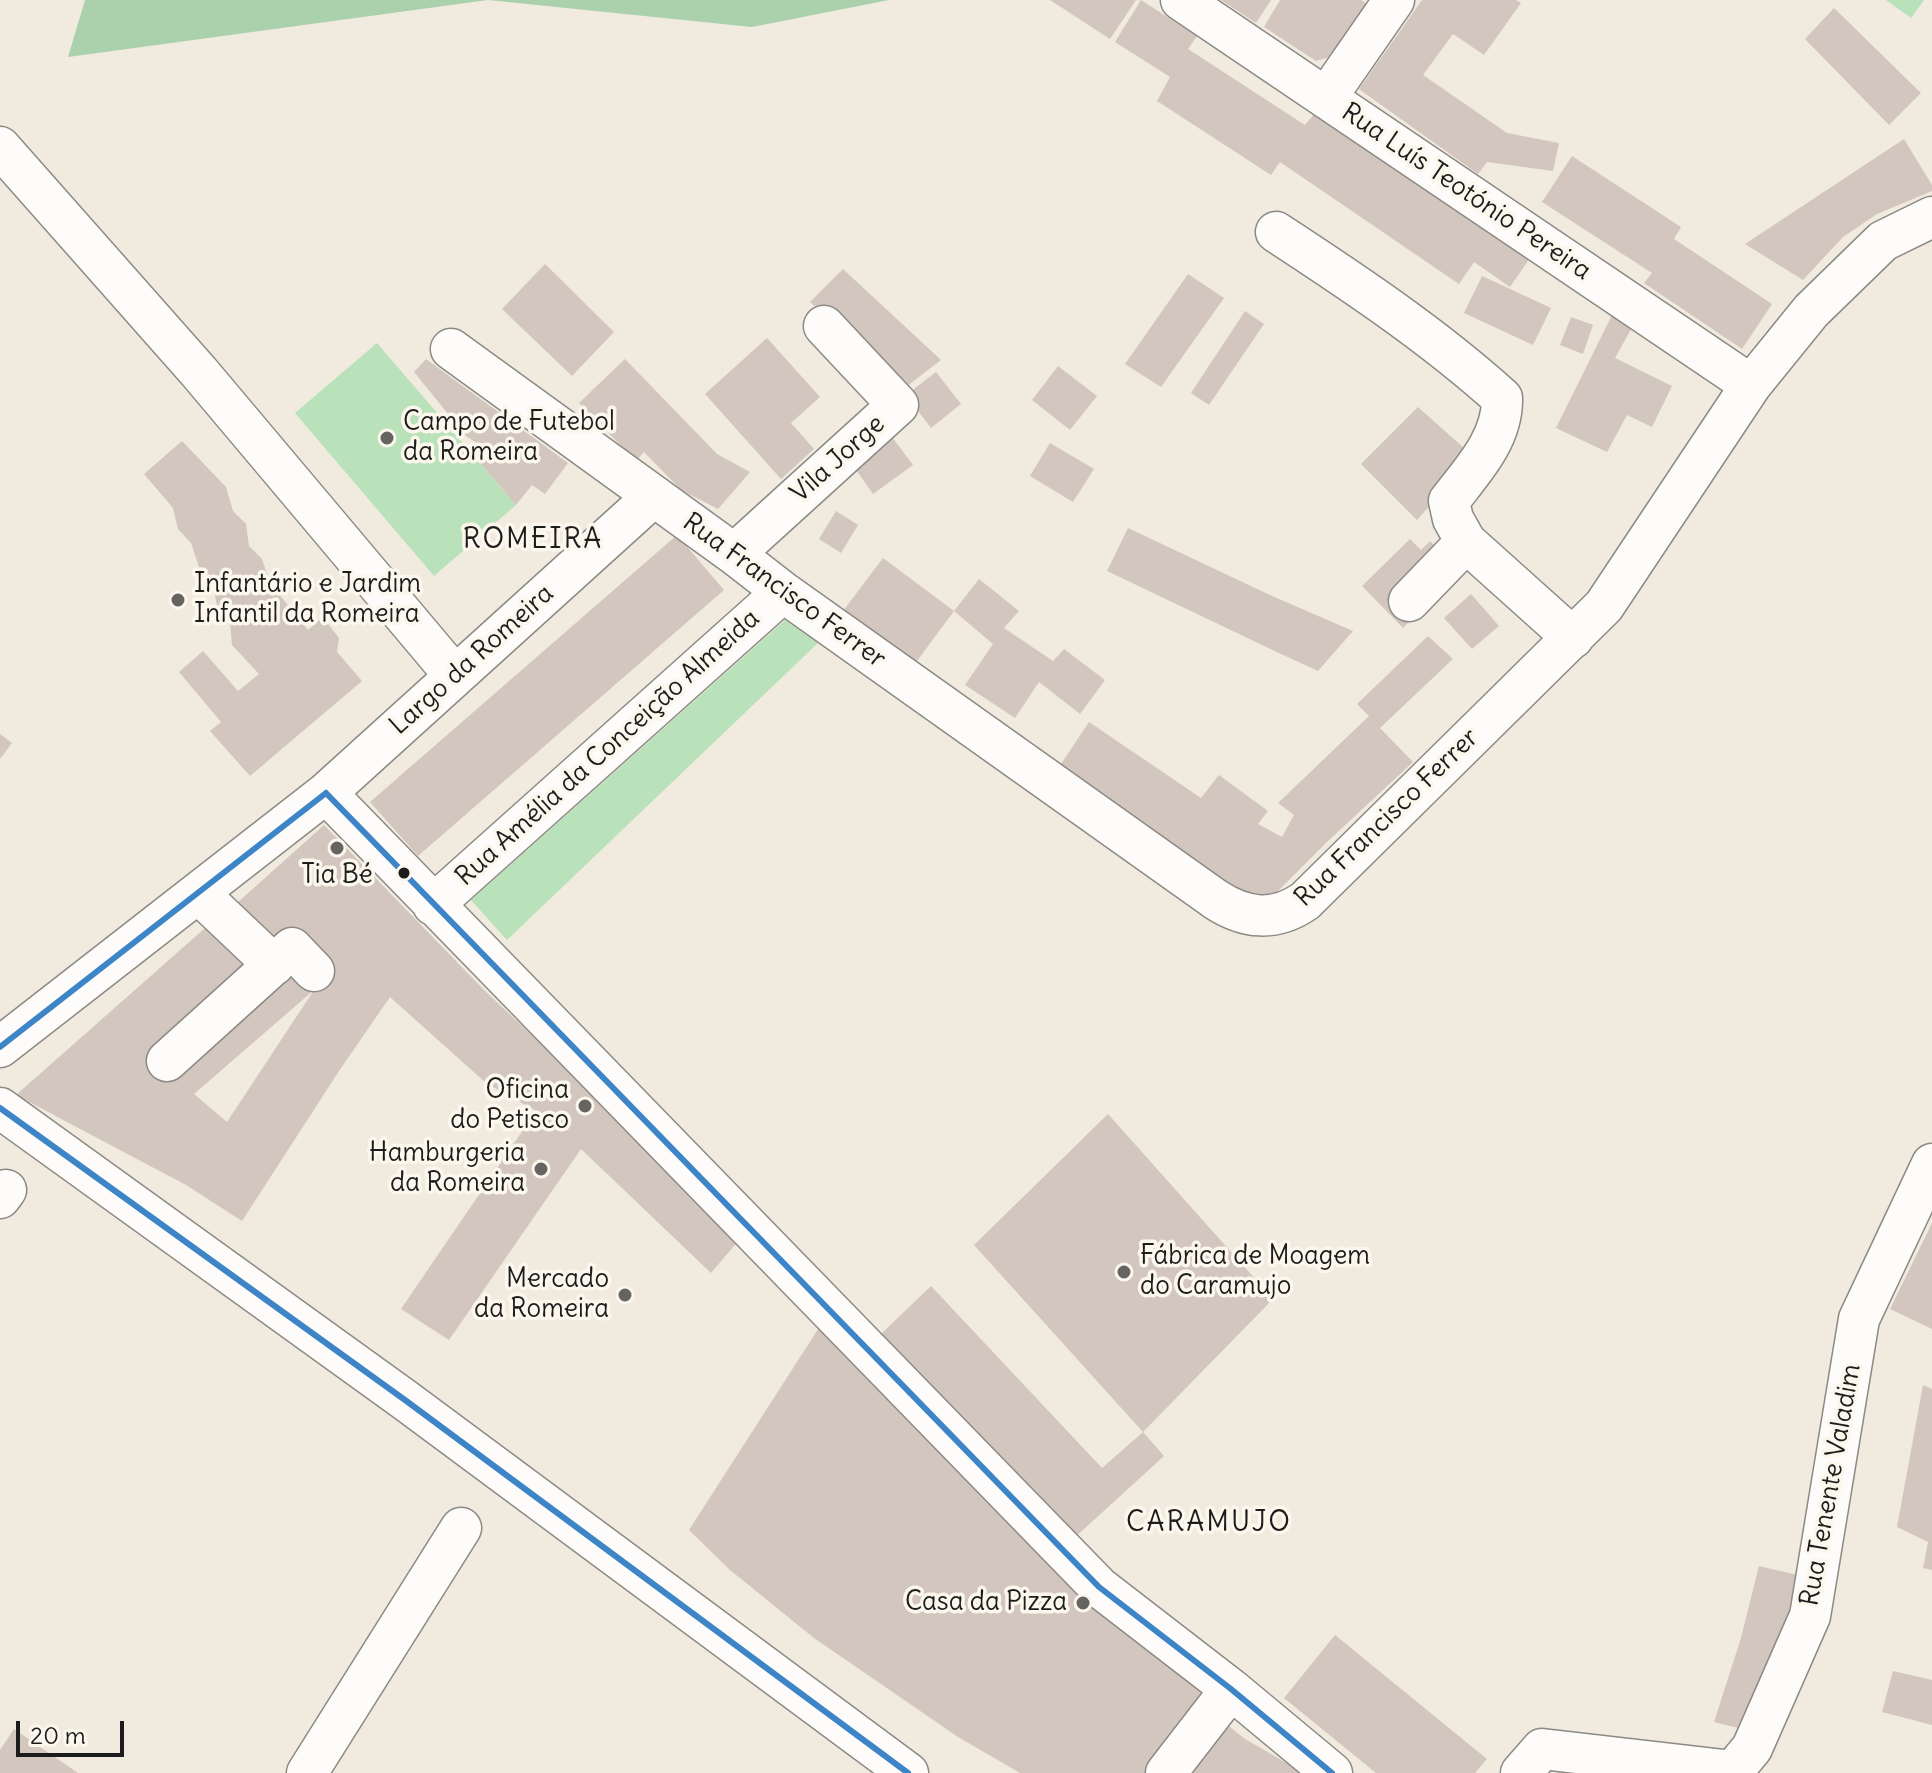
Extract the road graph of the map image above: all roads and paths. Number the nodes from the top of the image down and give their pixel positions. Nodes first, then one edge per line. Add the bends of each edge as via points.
1 (1181, 0) edge
2 (1394, 0) edge
3 (1326, 98) junction
4 (0, 147) edge
5 (1932, 217) edge
6 (1276, 232) dead end
7 (824, 326) dead end
8 (451, 349) dead end
9 (1751, 385) junction
10 (654, 496) junction
11 (1466, 542) junction
12 (734, 554) junction
13 (783, 592) junction
14 (1409, 601) dead end
15 (1573, 638) junction
16 (455, 676) junction
17 (326, 793) junction
18 (198, 893) junction
19 (433, 905) junction
20 (274, 965) junction
21 (314, 971) dead end
22 (0, 1047) edge
23 (167, 1061) dead end
24 (0, 1108) edge
25 (1932, 1164) edge
26 (461, 1528) dead end
27 (1231, 1689) junction
28 (307, 1773) edge
29 (908, 1773) edge
30 (1166, 1773) edge
31 (1332, 1773) edge
32 (1521, 1773) edge

1 - 3 street, Rua Luís Teotónio Pereira
2 - 3 street
3 - 9 street, Rua Luís Teotónio Pereira
4 - 16 street via 199,372
5 - 9 street, Rua Francisco Ferrer via 1883,241 1811,311
6 - 11 street via 1378,299 1502,398 1502,415 1486,452 1449,501
7 - 12 street, Vila Jorge via 898,405
8 - 10 street, Rua Francisco Ferrer
9 - 15 street, Rua Francisco Ferrer via 1604,606
10 - 12 street, Rua Francisco Ferrer
10 - 16 street, Largo da Romeira
11 - 14 street
11 - 15 street
12 - 13 street, Rua Francisco Ferrer
13 - 15 street, Rua Francisco Ferrer via 1229,909 1257,916 1283,914 1305,901
13 - 19 street, Rua Amélia da Conceição Almeida
16 - 17 street, Largo da Romeira
17 - 18 street, Largo da Romeira
17 - 19 street
18 - 20 street
18 - 22 street, Largo da Romeira
19 - 27 street via 1099,1587
20 - 21 street via 292,948
20 - 23 street
24 - 29 street
25 - 32 street, Rua Tenente Valadim via 1859,1319 1810,1616 1752,1748 1733,1771 1542,1749
26 - 28 street
27 - 30 street
27 - 31 street

